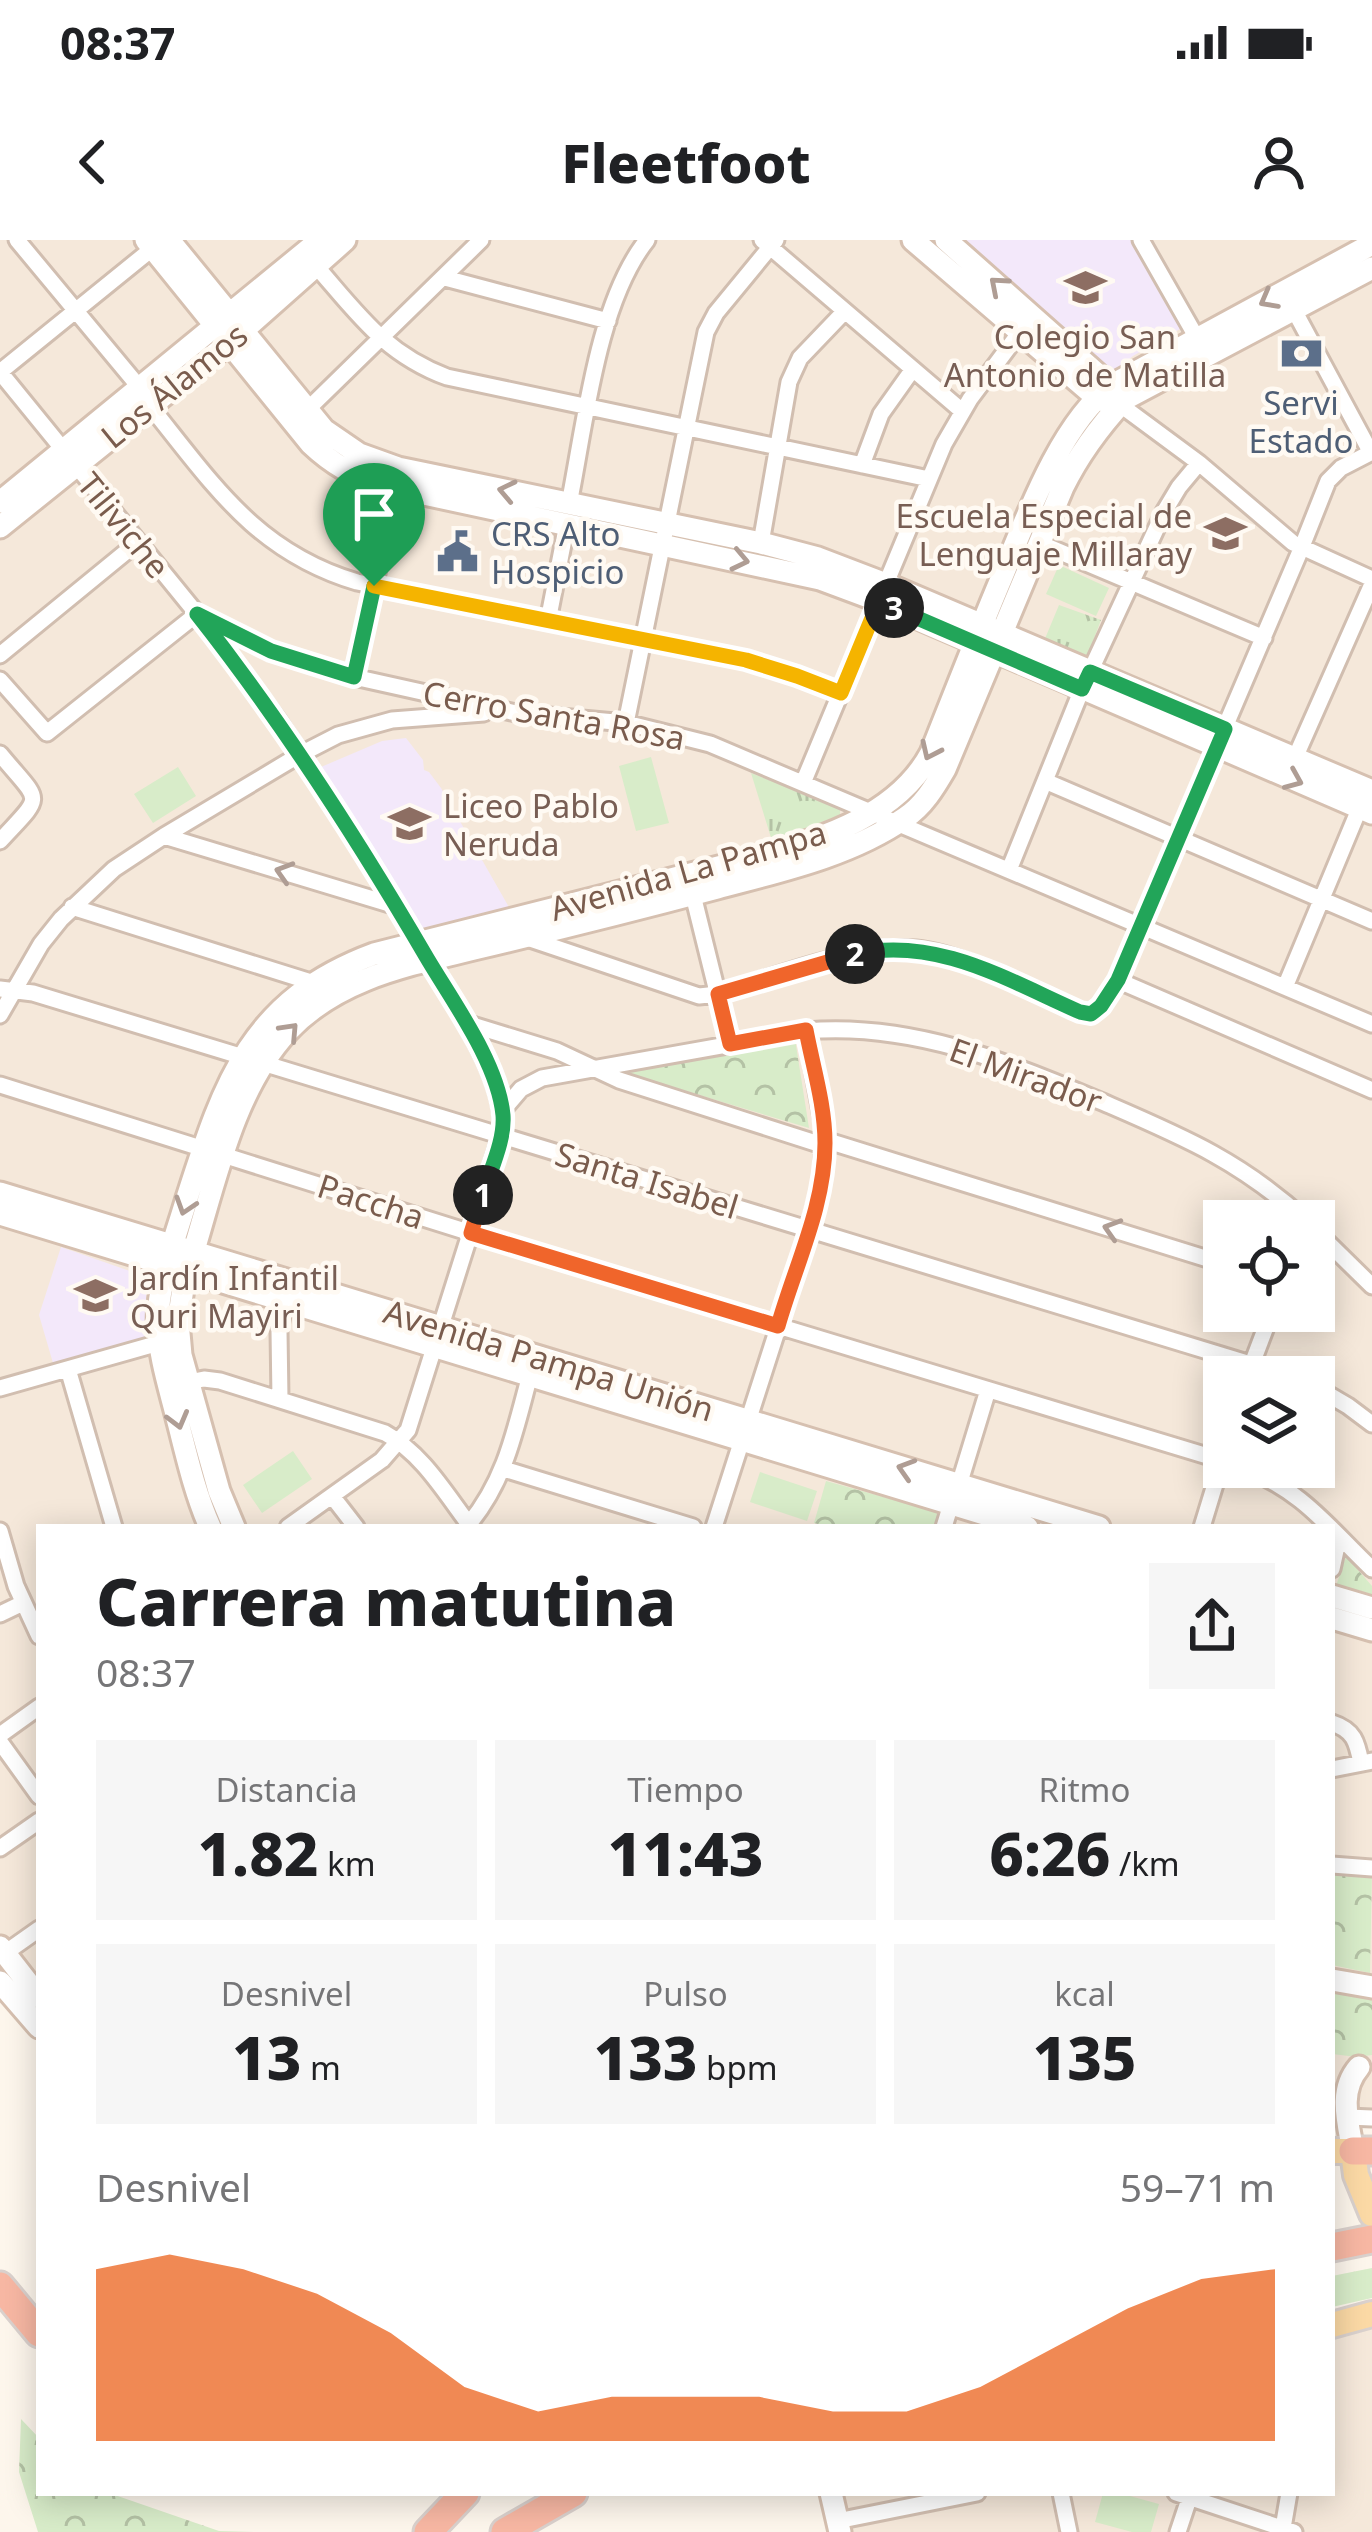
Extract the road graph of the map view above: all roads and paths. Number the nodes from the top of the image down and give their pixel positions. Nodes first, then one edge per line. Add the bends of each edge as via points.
1 (17, 240) edge
2 (345, 240) edge
3 (482, 240) edge
4 (620, 240) edge
5 (913, 240) edge
6 (946, 240) edge
7 (1141, 240) edge
8 (770, 242) edge
9 (156, 243) edge
10 (1371, 244) edge
11 (642, 247) edge
12 (307, 250) edge
13 (1372, 268) edge
14 (445, 278) junction
15 (845, 310) junction
16 (1294, 310) junction
17 (76, 311) junction
18 (608, 321) junction
19 (229, 329) junction
20 (1020, 332) junction
21 (380, 340) junction
22 (1202, 347) junction
23 (913, 369) junction
24 (0, 372) edge
25 (145, 397) junction
26 (1115, 400) junction
27 (588, 407) junction
28 (307, 410) junction
29 (962, 411) junction
30 (687, 428) junction
31 (776, 447) junction
32 (1371, 452) edge
33 (69, 458) junction
34 (1199, 463) junction
35 (862, 465) junction
36 (929, 479) junction
37 (396, 488) junction
38 (0, 502) edge
39 (568, 514) junction
40 (0, 527) edge
41 (665, 534) junction
42 (137, 542) junction
43 (761, 543) junction
44 (1039, 543) junction
45 (1301, 549) junction
46 (1132, 582) junction
47 (1372, 582) edge
48 (374, 586) junction
49 (882, 592) junction
50 (197, 614) junction
51 (548, 621) junction
52 (1264, 638) junction
53 (987, 639) junction
54 (644, 640) junction
55 (0, 655) edge
56 (354, 677) junction
57 (0, 680) edge
58 (1086, 681) junction
59 (841, 693) junction
60 (516, 713) junction
61 (626, 723) junction
62 (1221, 738) junction
63 (0, 754) edge
64 (301, 754) junction
65 (1295, 758) junction
66 (1045, 782) junction
67 (803, 783) junction
68 (1368, 804) edge
69 (871, 813) junction
70 (898, 823) junction
71 (164, 836) junction
72 (1178, 838) junction
73 (0, 841) edge
74 (1009, 870) junction
75 (693, 895) junction
76 (1322, 899) junction
77 (396, 906) junction
78 (72, 907) junction
79 (1372, 920) edge
80 (1141, 926) junction
81 (525, 937) junction
82 (423, 951) junction
83 (1118, 980) junction
84 (314, 983) junction
85 (1285, 987) junction
86 (7, 990) edge
87 (718, 994) junction
88 (0, 1015) edge
89 (466, 1023) junction
90 (1372, 1024) edge
91 (806, 1030) junction
92 (730, 1044) junction
93 (252, 1061) junction
94 (590, 1068) junction
95 (0, 1085) edge
96 (1372, 1090) edge
97 (502, 1110) junction
98 (501, 1136) junction
99 (825, 1143) junction
100 (214, 1151) junction
101 (0, 1193) edge
102 (1280, 1200) edge
103 (0, 1214) edge
104 (809, 1229) junction
105 (471, 1233) junction
106 (1335, 1250) edge
107 (180, 1258) junction
108 (1203, 1258) edge
109 (1372, 1286) edge
110 (285, 1300) junction
111 (778, 1326) junction
112 (439, 1337) junction
113 (159, 1342) junction
114 (1205, 1356) edge
115 (68, 1369) junction
116 (530, 1375) junction
117 (189, 1382) junction
118 (0, 1388) edge
119 (988, 1390) junction
120 (280, 1399) junction
121 (1335, 1400) edge
122 (1372, 1424) edge
123 (745, 1430) junction
124 (400, 1442) junction
125 (1203, 1453) edge
126 (504, 1469) junction
127 (1214, 1488) edge
128 (1284, 1488) edge
129 (955, 1494) junction
130 (332, 1496) junction
131 (112, 1524) edge
132 (209, 1524) edge
133 (233, 1524) edge
134 (292, 1524) edge
135 (354, 1524) edge
136 (468, 1524) edge
137 (471, 1524) edge
138 (683, 1524) edge
139 (715, 1524) edge
140 (945, 1524) edge
141 (1021, 1524) edge
142 (1086, 1524) edge
143 (1203, 1524) edge
144 (1329, 1524) edge
145 (0, 1531) edge
146 (1335, 1532) edge
147 (1339, 1537) junction
148 (1335, 1555) edge
149 (1372, 1569) edge
150 (1335, 1597) edge
151 (23, 1604) junction
152 (1372, 1608) edge
153 (0, 1614) edge
154 (1335, 1619) edge
155 (36, 1630) edge
156 (1372, 1630) edge
157 (36, 1709) edge
158 (1335, 1724) edge
159 (0, 1738) edge
160 (1367, 1762) edge
161 (1335, 1768) edge
162 (36, 1792) edge
163 (36, 1823) edge
164 (0, 1849) edge
165 (1335, 1864) edge
166 (1372, 1868) edge
167 (36, 1931) edge
168 (2, 1950) edge
169 (1335, 1981) edge
170 (0, 1982) edge
171 (1372, 1987) edge
172 (36, 1992) edge
173 (36, 2024) edge
174 (1366, 2066) edge
175 (1335, 2067) edge
176 (1340, 2117) edge
177 (1372, 2117) edge
178 (1352, 2151) edge
179 (1372, 2214) edge
180 (1372, 2239) edge
181 (1335, 2246) edge
182 (1372, 2258) edge
183 (1335, 2264) edge
184 (0, 2276) edge
185 (0, 2286) edge
186 (36, 2313) edge
187 (1372, 2314) edge
188 (1335, 2324) edge
189 (36, 2329) edge
190 (462, 2496) edge
191 (568, 2496) edge
192 (832, 2496) edge
193 (965, 2496) edge
194 (1062, 2496) edge
195 (1186, 2496) edge
196 (1192, 2496) edge
197 (1289, 2496) edge
198 (839, 2527) edge
199 (1289, 2530) edge
200 (428, 2532) edge
201 (505, 2532) edge
202 (1069, 2532) edge
203 (1178, 2532) edge

1 - 17 street
2 - 12 street, Los Álamos
3 - 14 street
4 - 11 street
5 - 20 street
26 -> 6 street
7 - 22 street
8 - 15 street
8 - 30 street via 711,322
9 - 17 street
9 - 19 street
10 -> 22 street, Avenida La Pampa
11 - 18 street
12 - 19 street, Los Álamos
12 - 21 street
13 - 16 street, Avenida La Pampa
14 - 18 street
14 - 21 street
15 - 23 street
15 - 31 street via 793,370
16 - 22 street, Avenida La Pampa
16 - 32 street
17 - 24 street
17 - 25 street
18 - 27 street
19 - 25 street, Los Álamos
19 - 28 street
19 - 37 street via 321,453 356,476
20 - 26 street
20 - 29 street
21 - 27 street via 447,377
21 - 28 street
22 - 26 street, Avenida La Pampa
23 - 29 street
23 - 35 street via 881,414
24 - 33 street, Tiliviche
25 - 33 street, Los Álamos
25 - 48 street via 255,529 309,564
26 - 34 street
26 - 44 street, Avenida La Pampa
26 - 53 street, Avenida La Pampa via 1047,474
27 - 30 street
27 - 39 street
39 -> 28 street via 371,460
29 - 36 street
30 - 31 street
30 - 41 street
31 - 35 street
31 - 43 street
32 - 45 street via 1328,481
33 - 38 street, Los Álamos
33 - 40 street, Los Álamos
33 - 42 street, Tiliviche
34 - 45 street
34 - 46 street via 1168,503
35 - 36 street
36 - 49 street
37 - 39 street
37 - 48 street
39 - 41 street
39 - 51 street
41 - 43 street
41 -> 49 street
41 - 54 street
42 - 50 street, Tiliviche
42 - 55 street
43 - 49 street via 818,558
44 - 46 street
44 - 53 street, Avenida La Pampa
45 - 47 street
45 - 52 street
46 - 52 street
46 - 58 street
47 - 65 street
48 - 51 street
48 - 56 street
49 - 53 street
49 - 59 street
50 - 56 street, Cerro Santa Rosa via 271,651
50 - 57 street via 46,733
50 - 64 street, Tiliviche
51 - 54 street
52 - 62 street
53 - 58 street
53 -> 69 street, Avenida La Pampa via 922,769
53 - 70 street, Avenida La Pampa via 945,769
54 - 59 street via 760,664
54 - 61 street
56 - 60 street, Cerro Santa Rosa
58 - 62 street
58 - 66 street
59 - 67 street
60 - 61 street, Cerro Santa Rosa
60 - 64 street via 392,720
61 - 67 street, Cerro Santa Rosa via 710,744
62 - 65 street
62 -> 68 street
62 - 72 street
63 - 73 street via 34,801
64 - 71 street
64 - 77 street, Tiliviche
65 - 68 street
66 - 72 street
66 - 74 street
67 - 69 street, Cerro Santa Rosa
68 - 76 street
69 - 70 street, Cerro Santa Rosa
69 - 82 street, Avenida La Pampa via 762,856
70 - 74 street, Cerro Santa Rosa
70 - 75 street, Avenida La Pampa via 821,858
77 -> 71 street
71 - 78 street
72 - 76 street
72 - 80 street
74 - 80 street, Cerro Santa Rosa
75 - 81 street, Avenida La Pampa
75 - 87 street
76 - 79 street
76 - 85 street
77 - 82 street, Tiliviche
78 - 84 street
78 - 86 street
80 - 83 street
80 - 85 street, Cerro Santa Rosa
81 - 82 street, Avenida La Pampa
81 - 87 street via 699,996
82 - 84 street, Avenida La Pampa via 357,961
82 - 89 street, Tiliviche
93 -> 82 street, Avenida La Pampa via 332,996
83 - 87 street via 1091,1014 958,958 916,949 853,955
83 - 96 street
84 - 93 street, Avenida La Pampa via 277,1013
85 - 90 street, Cerro Santa Rosa
86 - 88 street
86 - 93 street, Santa Isabel
87 - 92 street
89 - 94 street
89 - 97 street, Tiliviche
91 - 92 street, El Mirador
91 - 99 street
91 - 102 street, El Mirador via 931,1040 990,1056 1200,1145
92 - 94 street, El Mirador
93 - 98 street, Santa Isabel
93 - 100 street, Avenida La Pampa via 244,1099
94 - 97 street, El Mirador via 535,1081
94 - 99 street
95 - 100 street, Paccha
97 - 98 street
98 - 104 street, Santa Isabel
98 - 105 street
99 - 104 street
108 -> 99 street
100 - 105 street, Paccha
100 - 107 street, Avenida La Pampa
101 - 107 street, Avenida Pampa Unión
103 - 107 street, Avenida Pampa Unión
104 - 111 street
104 - 114 street, Santa Isabel
105 - 111 street, Paccha
105 - 112 street
106 - 109 street
107 - 110 street, Avenida Pampa Unión
107 - 112 street, Avenida Pampa Unión
107 - 113 street, Avenida La Pampa via 158,1310
107 - 117 street, Avenida La Pampa via 178,1322
110 - 112 street, Avenida Pampa Unión
110 - 120 street
111 - 119 street, Paccha
111 - 123 street
112 - 116 street, Avenida Pampa Unión
112 - 123 street, Avenida Pampa Unión
112 - 124 street
113 - 115 street
113 -> 132 street, Avenida La Pampa
115 - 118 street
115 - 131 street
116 - 123 street, Avenida Pampa Unión
116 - 126 street
117 - 120 street via 212,1379
117 - 133 street, Avenida La Pampa
119 - 125 street, Paccha
119 - 129 street
120 - 124 street
121 - 122 street
123 - 129 street, Avenida Pampa Unión
123 - 139 street
124 - 130 street
124 - 136 street
126 - 137 street
126 - 138 street
127 - 143 street
128 - 144 street
129 - 140 street
129 - 141 street, Avenida Pampa Unión
129 - 142 street, Avenida Pampa Unión
130 - 134 street
130 - 135 street
145 - 151 street
146 - 147 street
147 - 148 street
147 - 149 street
150 - 152 street
151 - 153 street
151 - 155 street
154 - 156 street
157 - 159 street
158 - 160 street via 1348,1730
159 - 162 street
160 - 161 street
163 - 164 street
165 - 166 street
167 - 168 street
168 - 172 street
169 - 171 street
170 - 173 street
174 - 175 street
174 - 176 street via 1347,2087
176 - 177 street
176 - 178 street
178 - 179 main road
180 - 181 highway
182 - 183 highway
184 - 186 highway
185 - 189 highway
187 - 188 main road
190 - 200 highway
191 - 201 highway
192 - 198 street
193 - 198 street
194 - 202 street
195 - 203 street
196 - 199 street
197 - 199 street

